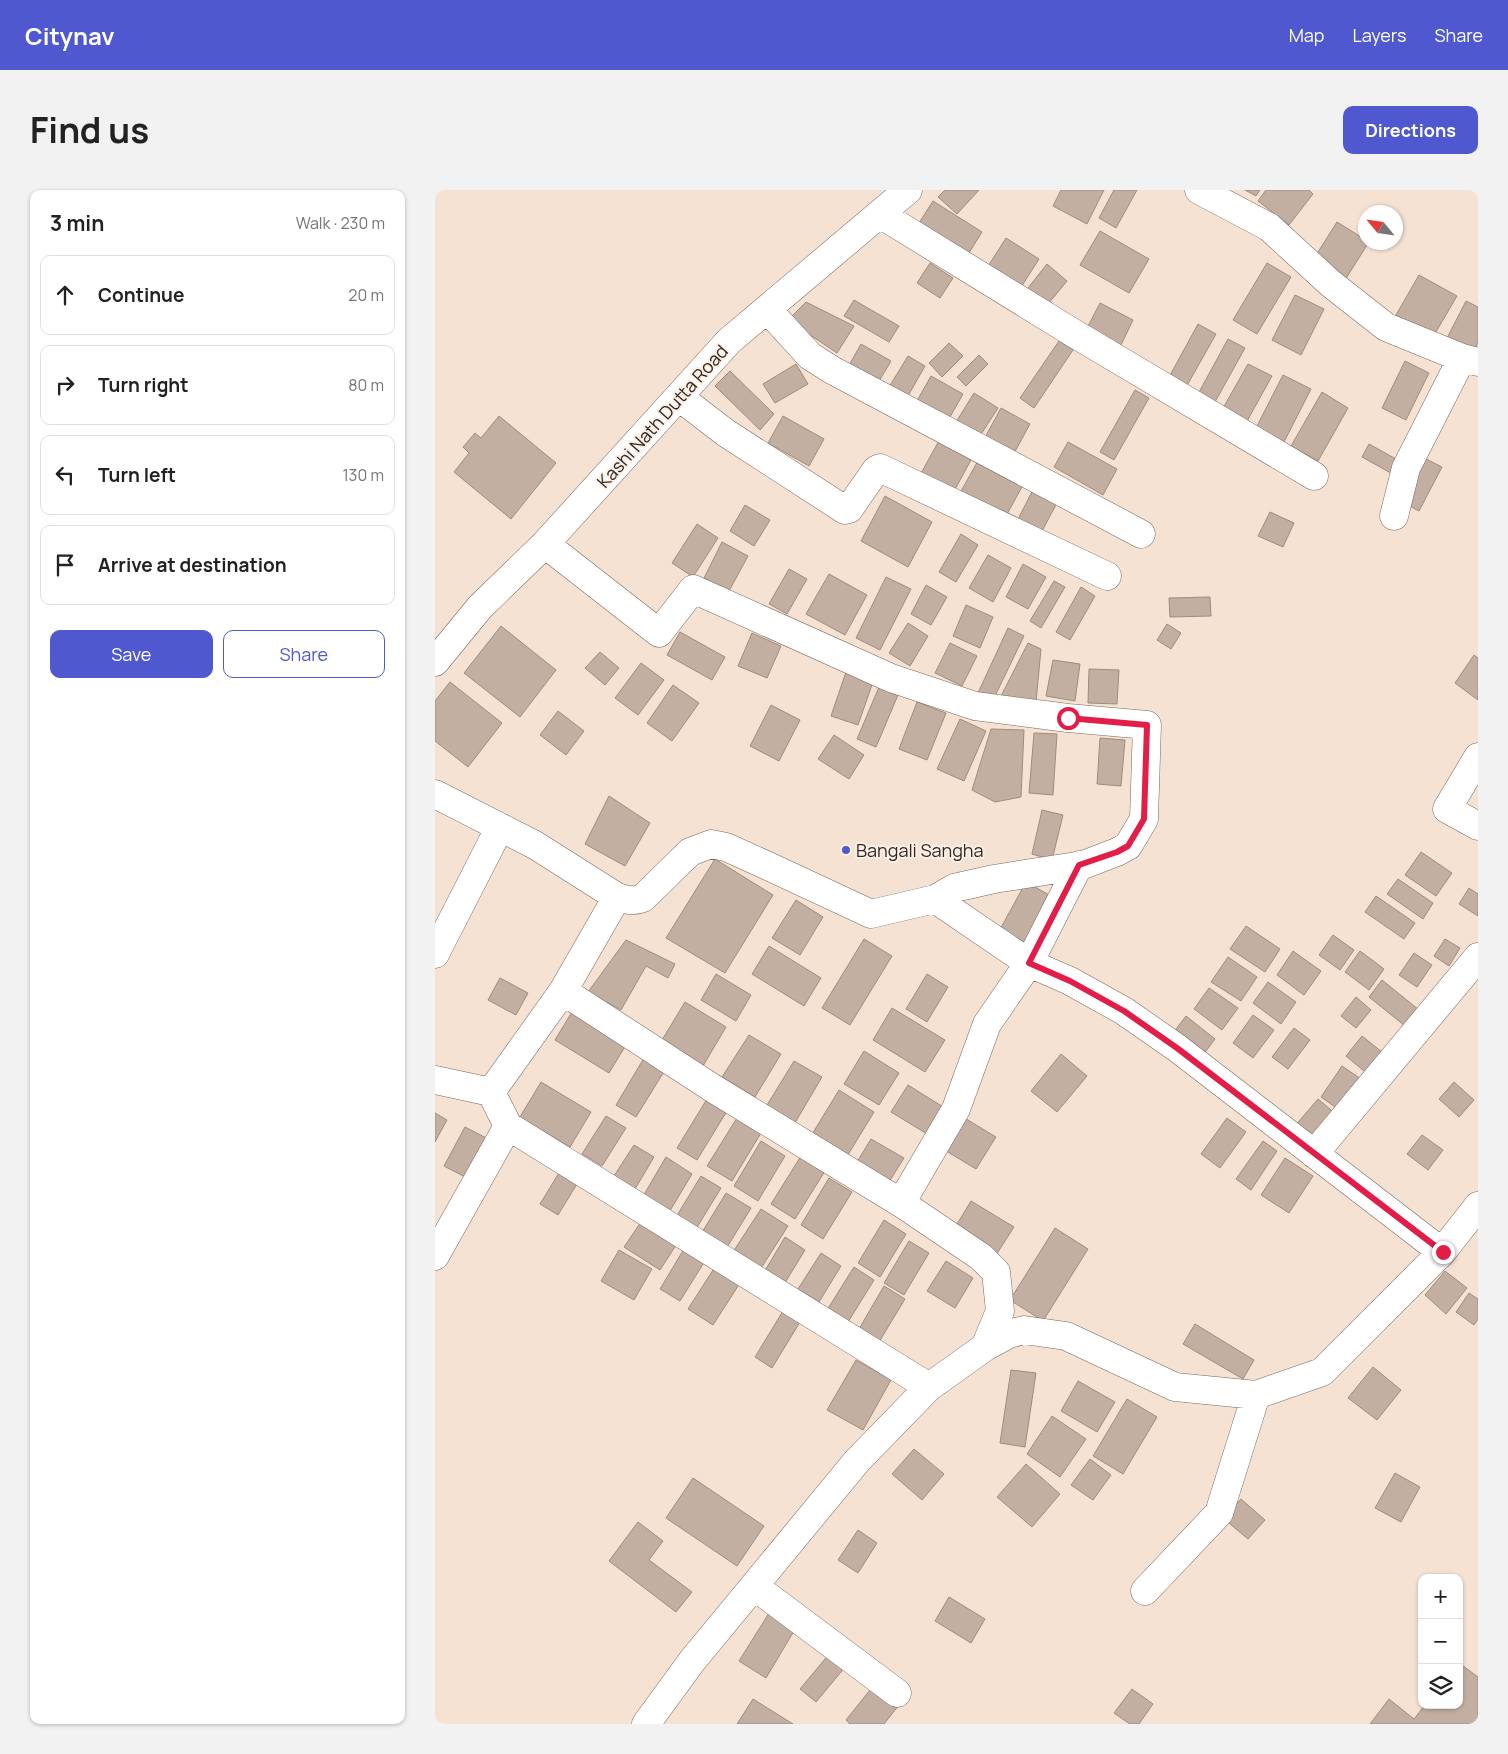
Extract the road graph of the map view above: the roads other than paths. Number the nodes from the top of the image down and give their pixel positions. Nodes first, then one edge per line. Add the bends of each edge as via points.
1 (908, 190) edge
2 (1199, 190) edge
3 (880, 214) junction
4 (767, 309) junction
5 (1470, 360) edge
6 (679, 397) junction
7 (1314, 476) dead end
8 (1394, 516) dead end
9 (1141, 534) dead end
10 (545, 544) junction
11 (1107, 576) dead end
12 (435, 662) edge
13 (1478, 757) edge
14 (435, 794) edge
15 (1478, 826) edge
16 (500, 827) junction
17 (1079, 865) junction
18 (617, 897) junction
19 (935, 898) junction
20 (435, 954) edge
21 (1478, 957) edge
22 (1029, 963) junction
23 (563, 991) junction
24 (435, 1080) edge
25 (491, 1092) junction
26 (508, 1126) junction
27 (1313, 1154) junction
28 (901, 1203) junction
29 (1478, 1206) edge
30 (445, 1216) edge
31 (1443, 1252) junction
32 (435, 1256) edge
33 (985, 1347) junction
34 (929, 1387) junction
35 (1256, 1394) junction
36 (754, 1586) junction
37 (1145, 1591) dead end
38 (897, 1693) dead end
39 (646, 1724) edge

1 - 3 street, Kashi Nath Dutta Road
2 - 5 street via 1269,227 1330,283 1386,327
3 - 4 street, Kashi Nath Dutta Road
3 - 7 street
4 - 6 street, Kashi Nath Dutta Road via 729,341
4 - 9 street via 810,356 831,370
5 - 8 street via 1406,468
6 - 10 street, Kashi Nath Dutta Road
6 - 11 street via 734,438 845,510 849,510 880,468
10 - 12 street, Kashi Nath Dutta Road via 480,607
10 - 17 street via 659,634 693,589 891,678 975,706 1147,725 1144,819 1128,846
13 - 15 street via 1447,809
14 - 16 street
16 - 18 street via 535,845
16 - 20 street
17 - 19 street via 953,888
17 - 22 street
18 - 19 street via 635,901 643,898 690,852 711,844 768,866 871,914
18 - 23 street
19 - 22 street
21 - 27 street
22 - 27 street via 1124,1011
22 - 28 street via 987,1024 956,1109
23 - 25 street
23 - 28 street via 714,1089
24 - 25 street
25 - 26 street
26 - 30 street
26 - 34 street
27 - 31 street
28 - 33 street via 981,1258 996,1272 1000,1311
29 - 31 street
30 - 32 street
31 - 35 street via 1322,1372
33 - 34 street
33 - 35 street via 1009,1334 1025,1330 1066,1336 1175,1387
34 - 36 street via 857,1461
35 - 37 street via 1219,1512
36 - 38 street
36 - 39 street via 691,1661

